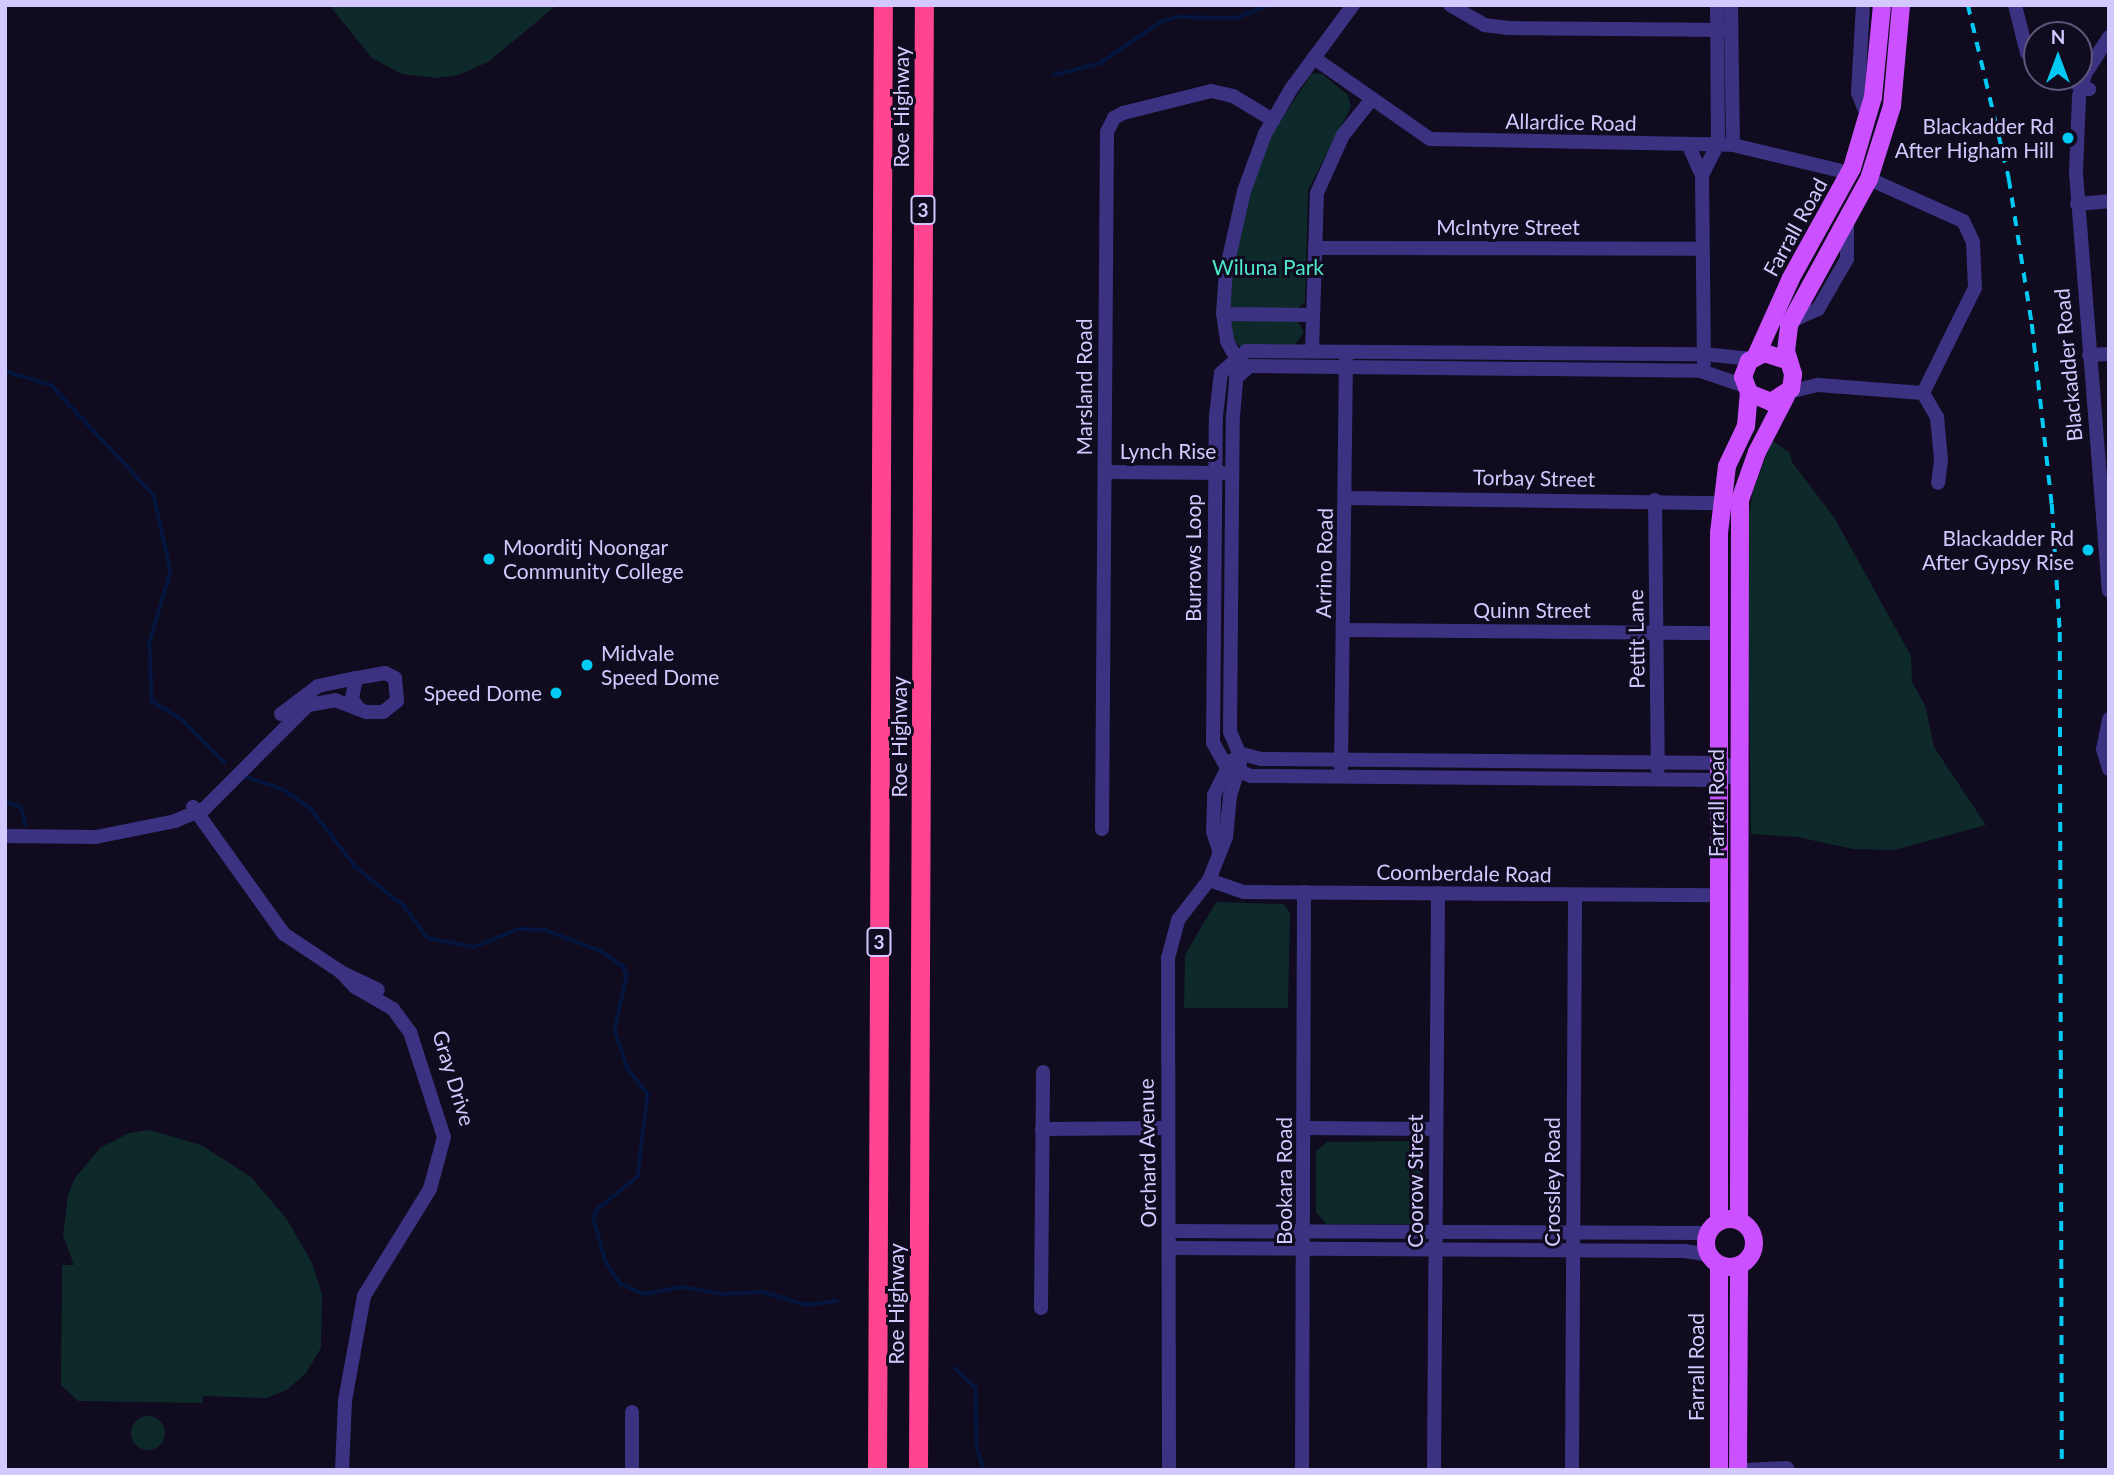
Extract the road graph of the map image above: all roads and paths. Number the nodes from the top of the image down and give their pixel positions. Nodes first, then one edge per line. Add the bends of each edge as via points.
1 (883, 5) edge
2 (924, 5) edge
3 (1353, 5) edge
4 (1450, 5) edge
5 (1717, 5) edge
6 (1731, 5) edge
7 (1863, 5) edge
8 (1882, 5) edge
9 (1901, 5) edge
10 (2015, 5) edge
11 (1724, 31) junction
12 (2023, 37) edge
13 (2107, 41) edge
14 (1314, 58) junction
15 (2093, 72) edge
16 (1726, 87) junction
17 (2086, 91) edge
18 (1371, 100) junction
19 (1868, 118) junction
20 (1273, 120) junction
21 (1688, 144) junction
22 (1718, 144) junction
23 (1733, 145) junction
24 (1850, 173) junction
25 (1702, 175) junction
26 (1869, 179) junction
27 (2109, 201) edge
28 (2077, 204) junction
29 (1315, 248) junction
30 (1701, 249) junction
31 (1223, 314) junction
32 (1312, 315) junction
33 (1312, 351) junction
34 (1346, 352) junction
35 (1437, 352) junction
36 (1498, 354) junction
37 (1560, 354) junction
38 (1620, 354) junction
39 (1703, 354) junction
40 (2109, 354) edge
41 (2089, 355) junction
42 (1236, 356) junction
43 (1754, 357) junction
44 (1789, 363) junction
45 (1242, 369) junction
46 (1346, 369) junction
47 (1438, 369) junction
48 (1499, 370) junction
49 (1560, 370) junction
50 (1621, 370) junction
51 (1705, 371) junction
52 (1818, 385) junction
53 (1747, 389) junction
54 (1923, 393) junction
55 (1787, 394) junction
56 (1216, 416) junction
57 (1233, 416) junction
58 (1105, 472) junction
59 (1215, 472) junction
60 (1232, 472) junction
61 (1938, 483) dead end
62 (1346, 498) junction
63 (1655, 500) junction
64 (1720, 503) junction
65 (2106, 529) edge
66 (1216, 533) junction
67 (1232, 534) junction
68 (1214, 591) junction
69 (1231, 591) junction
70 (2109, 591) edge
71 (1344, 630) junction
72 (1657, 632) junction
73 (1720, 633) junction
74 (1214, 654) junction
75 (1231, 654) junction
76 (356, 678) junction
77 (358, 708) junction
78 (1213, 711) junction
79 (1230, 711) junction
80 (2109, 719) edge
81 (1241, 754) junction
82 (1341, 760) junction
83 (1411, 760) junction
84 (1471, 761) junction
85 (1532, 761) junction
86 (1594, 762) junction
87 (1658, 762) junction
88 (1232, 769) junction
89 (2109, 769) edge
90 (1730, 771) junction
91 (1341, 775) junction
92 (1411, 776) junction
93 (1472, 777) junction
94 (1532, 778) junction
95 (1593, 778) junction
96 (1658, 778) junction
97 (198, 806) junction
98 (1102, 828) dead end
99 (5, 836) edge
100 (1209, 880) junction
101 (1304, 892) junction
102 (1438, 893) junction
103 (1574, 895) junction
104 (1720, 895) junction
105 (1043, 1072) dead end
106 (1042, 1129) junction
107 (1167, 1129) junction
108 (1305, 1129) junction
109 (1436, 1129) junction
110 (1739, 1221) junction
111 (1714, 1227) junction
112 (1169, 1231) junction
113 (1304, 1233) junction
114 (1371, 1233) junction
115 (1436, 1233) junction
116 (1506, 1234) junction
117 (1573, 1234) junction
118 (1646, 1234) junction
119 (1169, 1248) junction
120 (1304, 1250) junction
121 (1371, 1250) junction
122 (1436, 1250) junction
123 (1506, 1251) junction
124 (1573, 1251) junction
125 (1647, 1251) junction
126 (1714, 1260) junction
127 (1739, 1265) junction
128 (1719, 1300) junction
129 (1738, 1300) junction
130 (1041, 1308) dead end
131 (632, 1412) dead end
132 (1787, 1468) edge
133 (342, 1470) edge
134 (632, 1470) edge
135 (877, 1470) edge
136 (918, 1470) edge
137 (1169, 1470) edge
138 (1303, 1470) edge
139 (1434, 1470) edge
140 (1572, 1470) edge
141 (1719, 1470) edge
142 (1738, 1470) edge
143 (1747, 1470) edge

1 - 135 highway, Roe Highway / 3
2 - 136 highway, Roe Highway / 3
3 - 14 street
4 - 11 street via 1484,25 1507,28
5 - 11 street
6 - 11 street
7 - 19 street via 1858,93
8 - 19 main road, Farrall Road via 1881,44
9 - 26 main road, Farrall Road via 1892,106
10 - 12 street
11 - 16 street
13 - 15 street, Blackadder Road
14 - 18 street, Allardice Road
14 - 20 street
16 - 22 street
16 - 23 street
17 - 28 street, Blackadder Road
18 - 21 street, Allardice Road via 1422,136 1443,141
18 - 29 street via 1343,135 1325,171 1315,208
19 - 24 main road, Farrall Road
20 - 31 street via 1239,208
20 - 58 street, Marsland Road via 1233,96 1211,91 1123,113 1109,124
21 - 22 street, Allardice Road
21 - 25 street
22 - 23 street, Allardice Road
22 - 25 street
23 - 24 street, Allardice Road
24 - 43 main road, Farrall Road via 1791,278
25 - 30 street
26 - 44 main road, Farrall Road via 1791,321
26 - 54 street via 1963,220 1973,242 1975,288
27 - 28 street
28 - 41 street, Blackadder Road
29 - 30 street, McIntyre Street
29 - 32 street
30 - 39 street
31 - 32 street
31 - 42 street via 1227,341
32 - 33 street
33 - 34 street
33 - 42 street via 1246,351
34 - 35 street
34 - 46 street, Arrino Road
35 - 36 street
35 - 47 street
36 - 37 street
36 - 48 street
37 - 38 street
37 - 49 street
38 - 39 street
38 - 50 street
39 - 43 street
39 - 51 street
40 - 41 street
41 - 65 street, Blackadder Road
42 - 45 street
42 - 56 street, Burrows Loop via 1219,378
43 - 44 main road via 1772,353
43 - 53 main road via 1745,369
44 - 52 street
44 - 55 main road via 1793,382
45 - 46 street
45 - 57 street, Burrows Loop via 1234,387
46 - 47 street
46 - 62 street, Arrino Road
47 - 48 street
48 - 49 street
49 - 50 street
50 - 51 street
51 - 53 street
52 - 54 street via 1912,396
52 - 55 street
53 - 55 main road via 1763,402
53 - 64 main road, Farrall Road via 1746,426 1727,466
54 - 61 street via 1937,416
55 - 90 main road, Farrall Road via 1757,452 1740,500
56 - 57 street
56 - 59 street, Burrows Loop
57 - 60 street, Burrows Loop
58 - 59 street, Lynch Rise
58 - 98 street, Marsland Road
59 - 60 street, Lynch Rise
59 - 66 street, Burrows Loop
60 - 67 street, Burrows Loop
62 - 63 street, Torbay Street
62 - 71 street, Arrino Road
63 - 64 street, Torbay Street
63 - 72 street, Pettit Lane
64 - 73 main road, Farrall Road
65 - 70 street, Blackadder Road
66 - 67 street
66 - 68 street, Burrows Loop
67 - 69 street, Burrows Loop
68 - 69 street
68 - 74 street, Burrows Loop
69 - 75 street, Burrows Loop
71 - 72 street, Quinn Street
71 - 82 street, Arrino Road
72 - 73 street, Quinn Street
72 - 87 street, Pettit Lane
73 - 90 main road, Farrall Road
74 - 75 street
74 - 78 street, Burrows Loop
75 - 79 street, Burrows Loop
76 - 77 street via 352,699
76 - 77 street via 389,674 399,691 394,706 383,712
76 - 97 street via 307,692
77 - 97 street via 335,700 307,705
78 - 79 street
78 - 88 street, Burrows Loop via 1213,743
79 - 81 street, Burrows Loop via 1230,732
80 - 89 street via 2104,749
81 - 82 street
81 - 88 street
82 - 83 street
82 - 91 street, Arrino Road
83 - 84 street
83 - 92 street
84 - 85 street
84 - 93 street
85 - 86 street
85 - 94 street
86 - 87 street
86 - 95 street
87 - 90 street
87 - 96 street, Pettit Lane
88 - 91 street
88 - 100 street, Orchard Avenue via 1228,832
90 - 96 street
90 - 104 main road, Farrall Road
90 - 110 main road, Farrall Road
91 - 92 street
92 - 93 street
93 - 94 street
94 - 95 street
95 - 96 street
97 - 99 street via 156,825 96,837
97 - 133 street, Gray Drive via 284,934 392,999 415,1023 449,1118 452,1138 435,1195 408,1224 364,1296 345,1401
100 - 101 street, Coomberdale Road via 1244,892
100 - 107 street, Orchard Avenue via 1178,920 1169,945
101 - 102 street, Coomberdale Road
101 - 108 street, Bookara Road
102 - 103 street, Coomberdale Road
102 - 109 street, Coorow Street
103 - 104 street, Coomberdale Road
103 - 117 street, Crossley Road
104 - 111 main road, Farrall Road
105 - 106 street
106 - 107 street
106 - 130 street
107 - 112 street, Orchard Avenue
108 - 109 street
108 - 113 street, Bookara Road
109 - 115 street, Coorow Street
110 - 111 main road
110 - 127 main road via 1751,1231 1754,1245 1749,1259
111 - 118 street
111 - 126 main road
112 - 113 street
112 - 119 street, Orchard Avenue
113 - 114 street
113 - 120 street, Bookara Road
114 - 115 street
114 - 121 street
115 - 116 street
115 - 122 street, Coorow Street
116 - 117 street
116 - 123 street
117 - 118 street
117 - 124 street, Crossley Road
118 - 125 street
119 - 120 street
119 - 137 street, Orchard Avenue
120 - 121 street
120 - 138 street, Bookara Road
121 - 122 street
122 - 123 street
122 - 139 street, Coorow Street
123 - 124 street
124 - 125 street
124 - 140 street, Crossley Road
125 - 126 street
126 - 127 main road
126 - 128 main road, Farrall Road
127 - 129 main road, Farrall Road
128 - 129 main road
128 - 141 main road, Farrall Road
129 - 142 main road, Farrall Road
131 - 134 street
132 - 143 street

